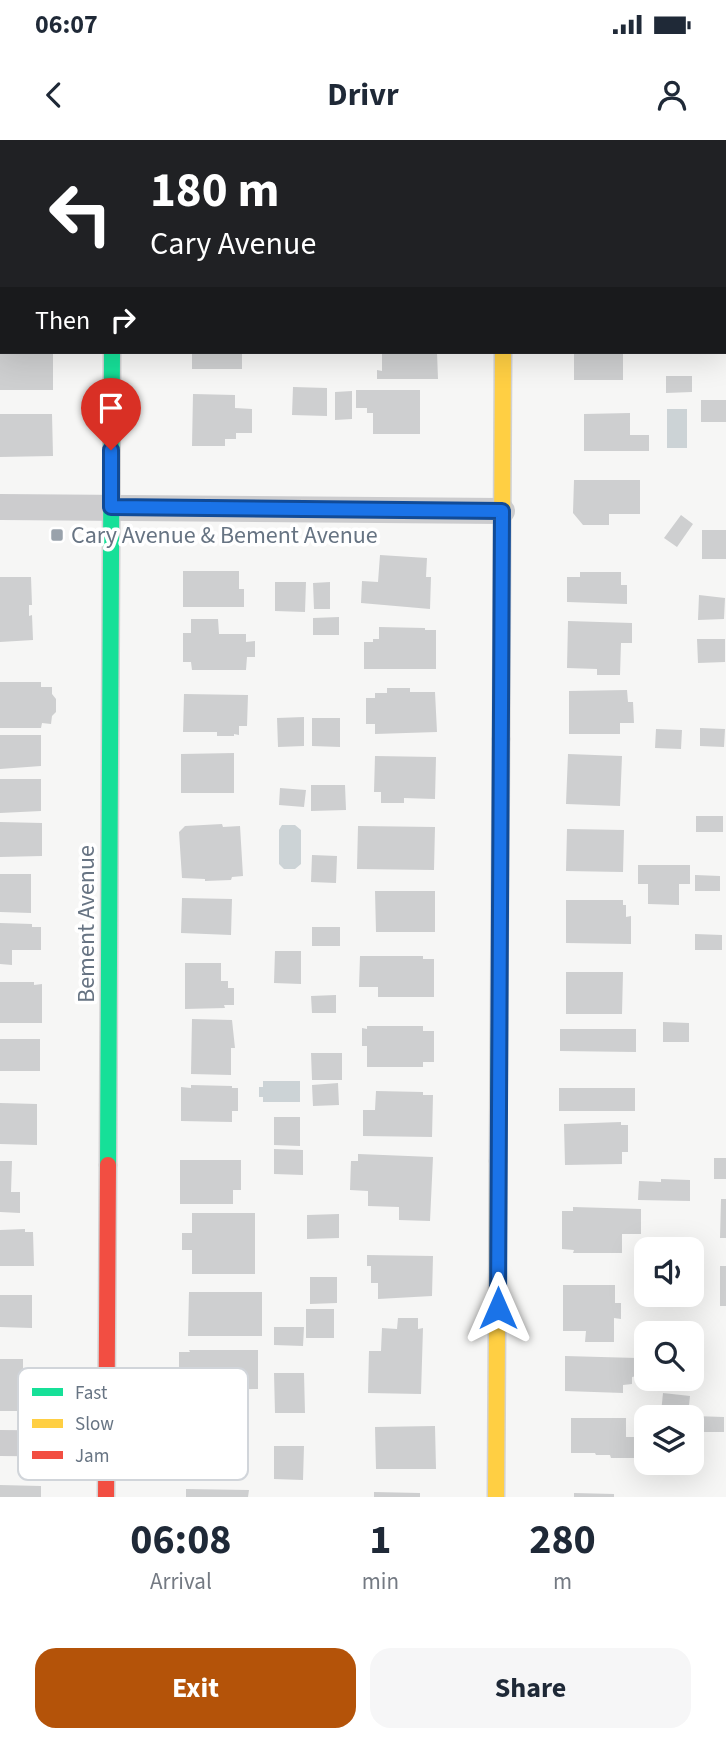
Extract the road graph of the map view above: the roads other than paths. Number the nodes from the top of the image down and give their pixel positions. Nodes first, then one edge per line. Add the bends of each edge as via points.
1 (112, 354) edge
2 (503, 354) edge
3 (0, 507) edge
4 (111, 507) junction
5 (502, 511) junction
6 (106, 1368) edge
7 (0, 1443) edge
8 (18, 1443) edge
9 (496, 1497) edge

1 - 4 street, Bement Avenue
2 - 5 street
3 - 4 street
4 - 5 street
4 - 6 street, Bement Avenue
5 - 9 street
7 - 8 street

